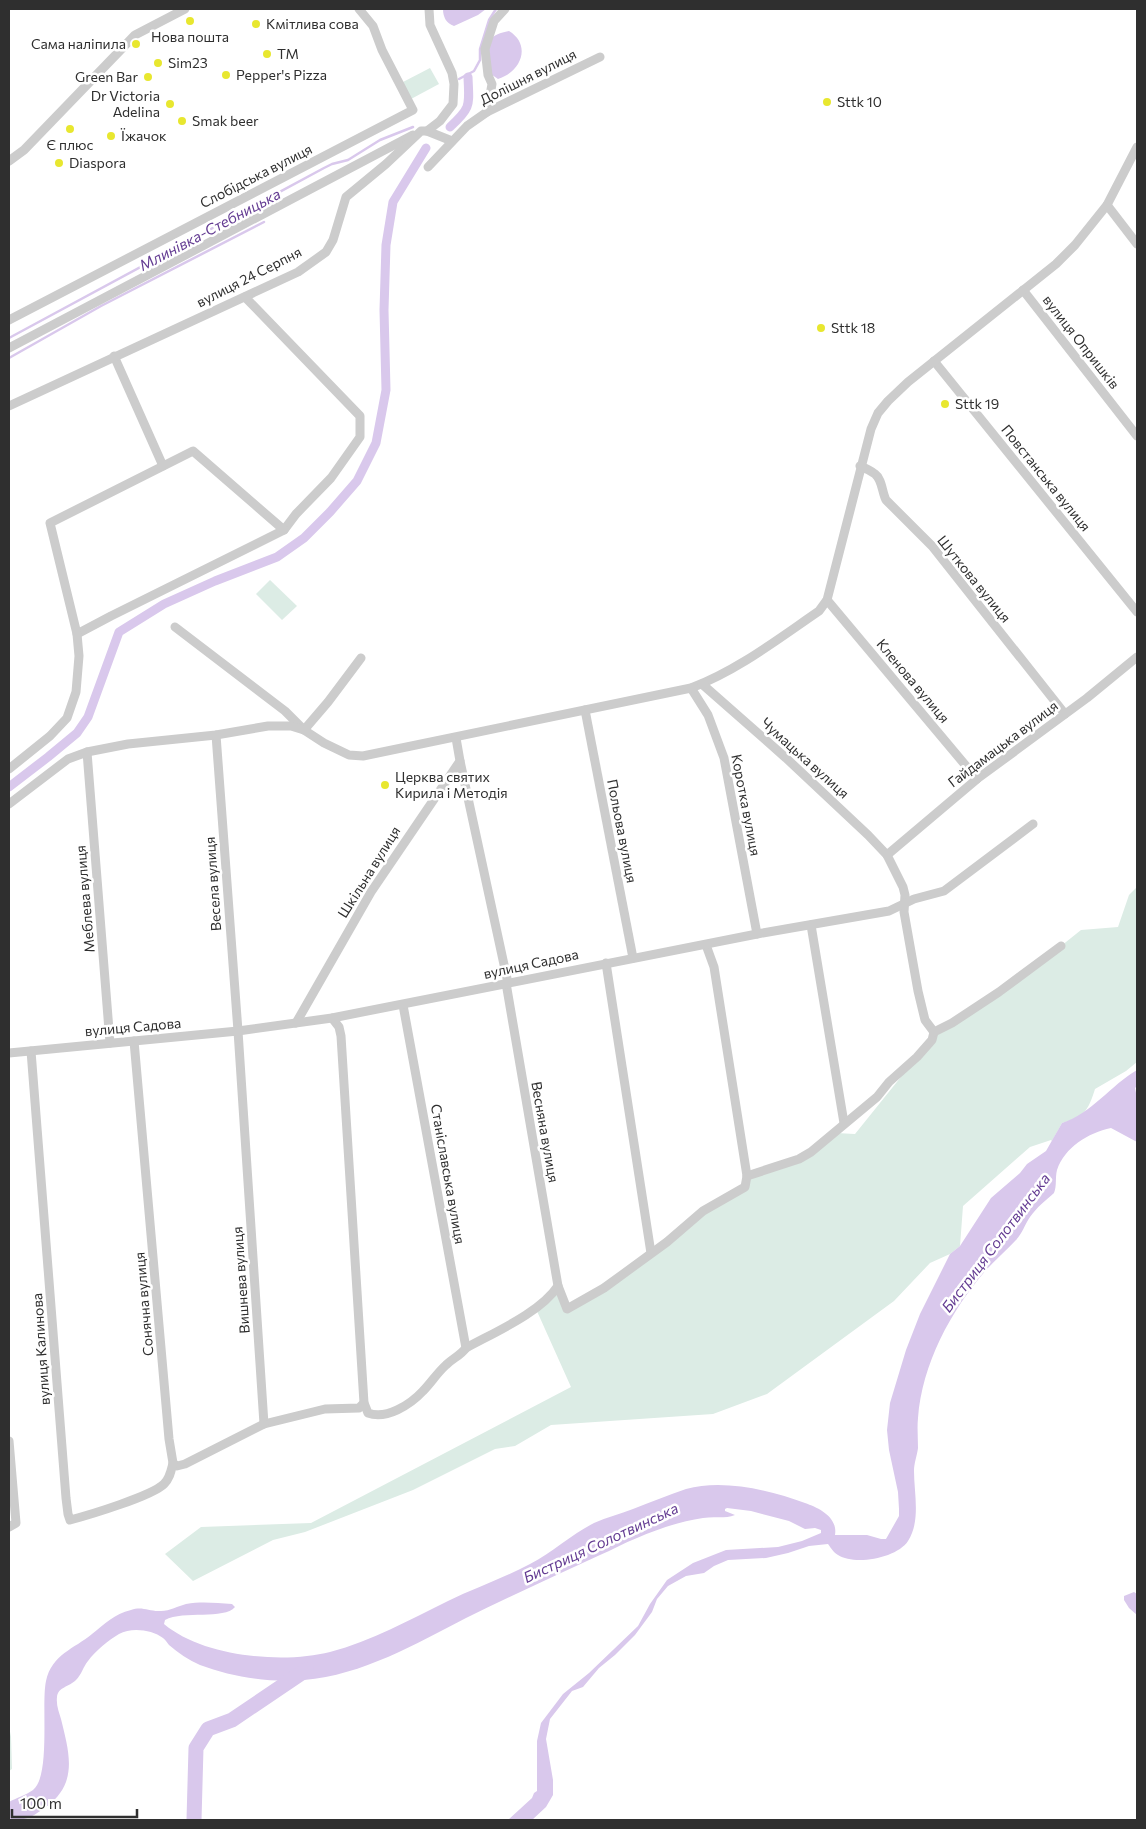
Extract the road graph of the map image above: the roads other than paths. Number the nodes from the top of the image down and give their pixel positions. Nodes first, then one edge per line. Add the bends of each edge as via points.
1 (185, 9) edge
2 (359, 9) edge
3 (430, 9) edge
4 (505, 9) edge
5 (600, 57) dead end
6 (487, 112) junction
7 (424, 131) junction
8 (452, 140) junction
9 (1137, 147) edge
10 (9, 161) edge
11 (428, 167) dead end
12 (1107, 205) junction
13 (1137, 244) edge
14 (1023, 290) junction
15 (245, 298) junction
16 (9, 320) edge
17 (9, 348) edge
18 (114, 356) junction
19 (934, 361) junction
20 (9, 406) edge
21 (1137, 436) edge
22 (163, 466) junction
23 (860, 466) junction
24 (284, 530) junction
25 (827, 600) junction
26 (1137, 612) edge
27 (175, 627) dead end
28 (77, 634) junction
29 (1137, 657) edge
30 (361, 658) dead end
31 (702, 684) junction
32 (691, 688) junction
33 (585, 710) junction
34 (1065, 714) junction
35 (304, 730) junction
36 (216, 735) junction
37 (456, 738) junction
38 (87, 752) junction
39 (460, 761) junction
40 (9, 769) edge
41 (977, 779) junction
42 (9, 804) edge
43 (1033, 824) dead end
44 (887, 855) junction
45 (904, 903) junction
46 (811, 925) junction
47 (757, 934) junction
48 (706, 945) junction
49 (1061, 946) dead end
50 (633, 958) junction
51 (606, 963) junction
52 (507, 983) junction
53 (403, 1005) junction
54 (332, 1018) junction
55 (296, 1023) junction
56 (238, 1031) junction
57 (934, 1032) junction
58 (134, 1041) junction
59 (110, 1043) junction
60 (31, 1051) junction
61 (9, 1053) edge
62 (844, 1123) junction
63 (747, 1176) junction
64 (652, 1253) junction
65 (558, 1286) junction
66 (466, 1348) junction
67 (364, 1403) junction
68 (264, 1424) junction
69 (9, 1441) edge
70 (173, 1463) junction
71 (9, 1527) edge

1 - 10 street via 136,35 24,150
2 - 16 street, Слобідська вулиця via 372,26 413,110
3 - 7 street, вулиця 24 Серпня via 430,25 454,84 453,104 440,121
4 - 6 street via 494,21 485,49 492,84
5 - 6 street, Долішня вулиця
6 - 8 street, Долішня вулиця
7 - 8 street
7 - 15 street, вулиця 24 Серпня via 346,197 326,252 298,272
7 - 17 street
8 - 11 street, Долішня вулиця
9 - 12 street
12 - 13 street
12 - 14 street via 1075,245
14 - 19 street
14 - 21 street, вулиця Опришків
15 - 18 street, вулиця 24 Серпня
15 - 24 street via 360,416 360,437 331,478
18 - 20 street, вулиця 24 Серпня
18 - 22 street
19 - 23 street via 878,413
19 - 26 street, Повстанська вулиця
22 - 24 street via 193,451
22 - 28 street via 50,523
23 - 25 street
23 - 34 street, Шуткова вулиця via 875,474 886,500 932,546
24 - 28 street
25 - 31 street via 819,611 780,638 732,670
25 - 41 street, Кленова вулиця
27 - 35 street via 285,711
28 - 40 street via 76,692 67,718
29 - 34 street, Гайдамацька вулиця
30 - 35 street
31 - 32 street
31 - 44 street, Чумацька вулиця via 800,771
32 - 33 street
32 - 47 street, Коротка вулиця via 708,715 724,758
33 - 37 street
33 - 50 street, Польова вулиця
34 - 41 street, Гайдамацька вулиця
35 - 36 street via 291,726 268,726
35 - 37 street via 349,755 363,756
36 - 38 street via 128,744
36 - 56 street, Весела вулиця
37 - 39 street
38 - 42 street via 68,759
38 - 59 street, Меблева вулиця
39 - 52 street, Весняна вулиця
39 - 55 street, Шкільна вулиця via 370,892
41 - 44 street, Гайдамацька вулиця
43 - 45 street, вулиця Садова via 944,890
44 - 45 street, Чумацька вулиця via 903,887
45 - 46 street, вулиця Садова via 889,910
45 - 57 street, Чумацька вулиця via 918,991 925,1020
46 - 47 street, вулиця Садова
46 - 62 street
47 - 48 street, вулиця Садова
48 - 50 street, вулиця Садова
48 - 63 street via 714,967
49 - 57 street via 998,992
50 - 51 street, вулиця Садова
51 - 52 street, вулиця Садова
51 - 64 street
52 - 53 street, вулиця Садова
52 - 65 street, Весняна вулиця
53 - 54 street, вулиця Садова
53 - 66 street, Станіславська вулиця
54 - 55 street, вулиця Садова
54 - 67 street via 341,1036
55 - 56 street, вулиця Садова
56 - 58 street, вулиця Садова
56 - 68 street, Вишнева вулиця
57 - 62 street via 932,1040 917,1057 877,1097
58 - 59 street, вулиця Садова
58 - 70 street, Сонячна вулиця
59 - 60 street, вулиця Садова
60 - 61 street, вулиця Садова
60 - 70 street, вулиця Калинова via 70,1520 163,1486
62 - 63 street via 805,1156
63 - 64 street via 746,1186 703,1212
64 - 65 street, Весняна вулиця via 604,1288 567,1309
65 - 66 street via 536,1309
66 - 67 street via 461,1356 447,1363 412,1401 389,1413 375,1415 368,1413
67 - 68 street via 359,1408 325,1409
68 - 70 street via 185,1464 177,1466
69 - 71 street via 16,1523

